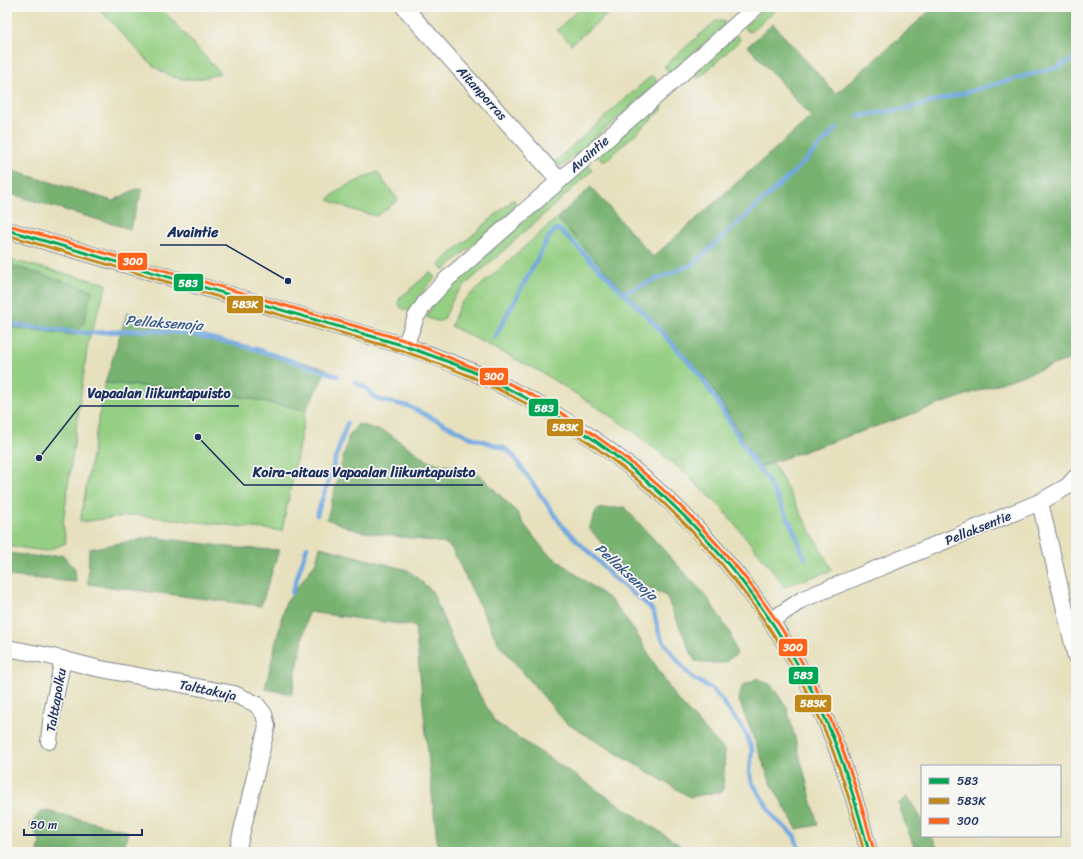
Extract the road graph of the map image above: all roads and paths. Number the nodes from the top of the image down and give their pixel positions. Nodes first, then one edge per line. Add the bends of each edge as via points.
1 (404, 7) edge
2 (751, 9) edge
3 (559, 180) junction
4 (7, 230) edge
5 (405, 346) junction
6 (1076, 477) edge
7 (1040, 502) junction
8 (772, 620) junction
9 (7, 648) edge
10 (1076, 657) edge
11 (63, 659) junction
12 (48, 740) dead end
13 (237, 852) edge
14 (869, 852) edge

1 - 3 street, Aitanporras
2 - 3 street, Avaintie
3 - 5 street, Avaintie via 446,280 416,317
4 - 5 street
5 - 8 street via 436,356 500,384 587,434 645,479 694,524 730,564
6 - 7 street, Pellaksentie via 1068,486
7 - 8 street, Pellaksentie via 803,599
7 - 10 street
8 - 14 street via 807,680 829,729 860,816
9 - 11 street, Talttakuja
11 - 12 street, Talttapolku
11 - 13 street, Talttakuja via 96,668 234,694 256,704 264,714 267,726

